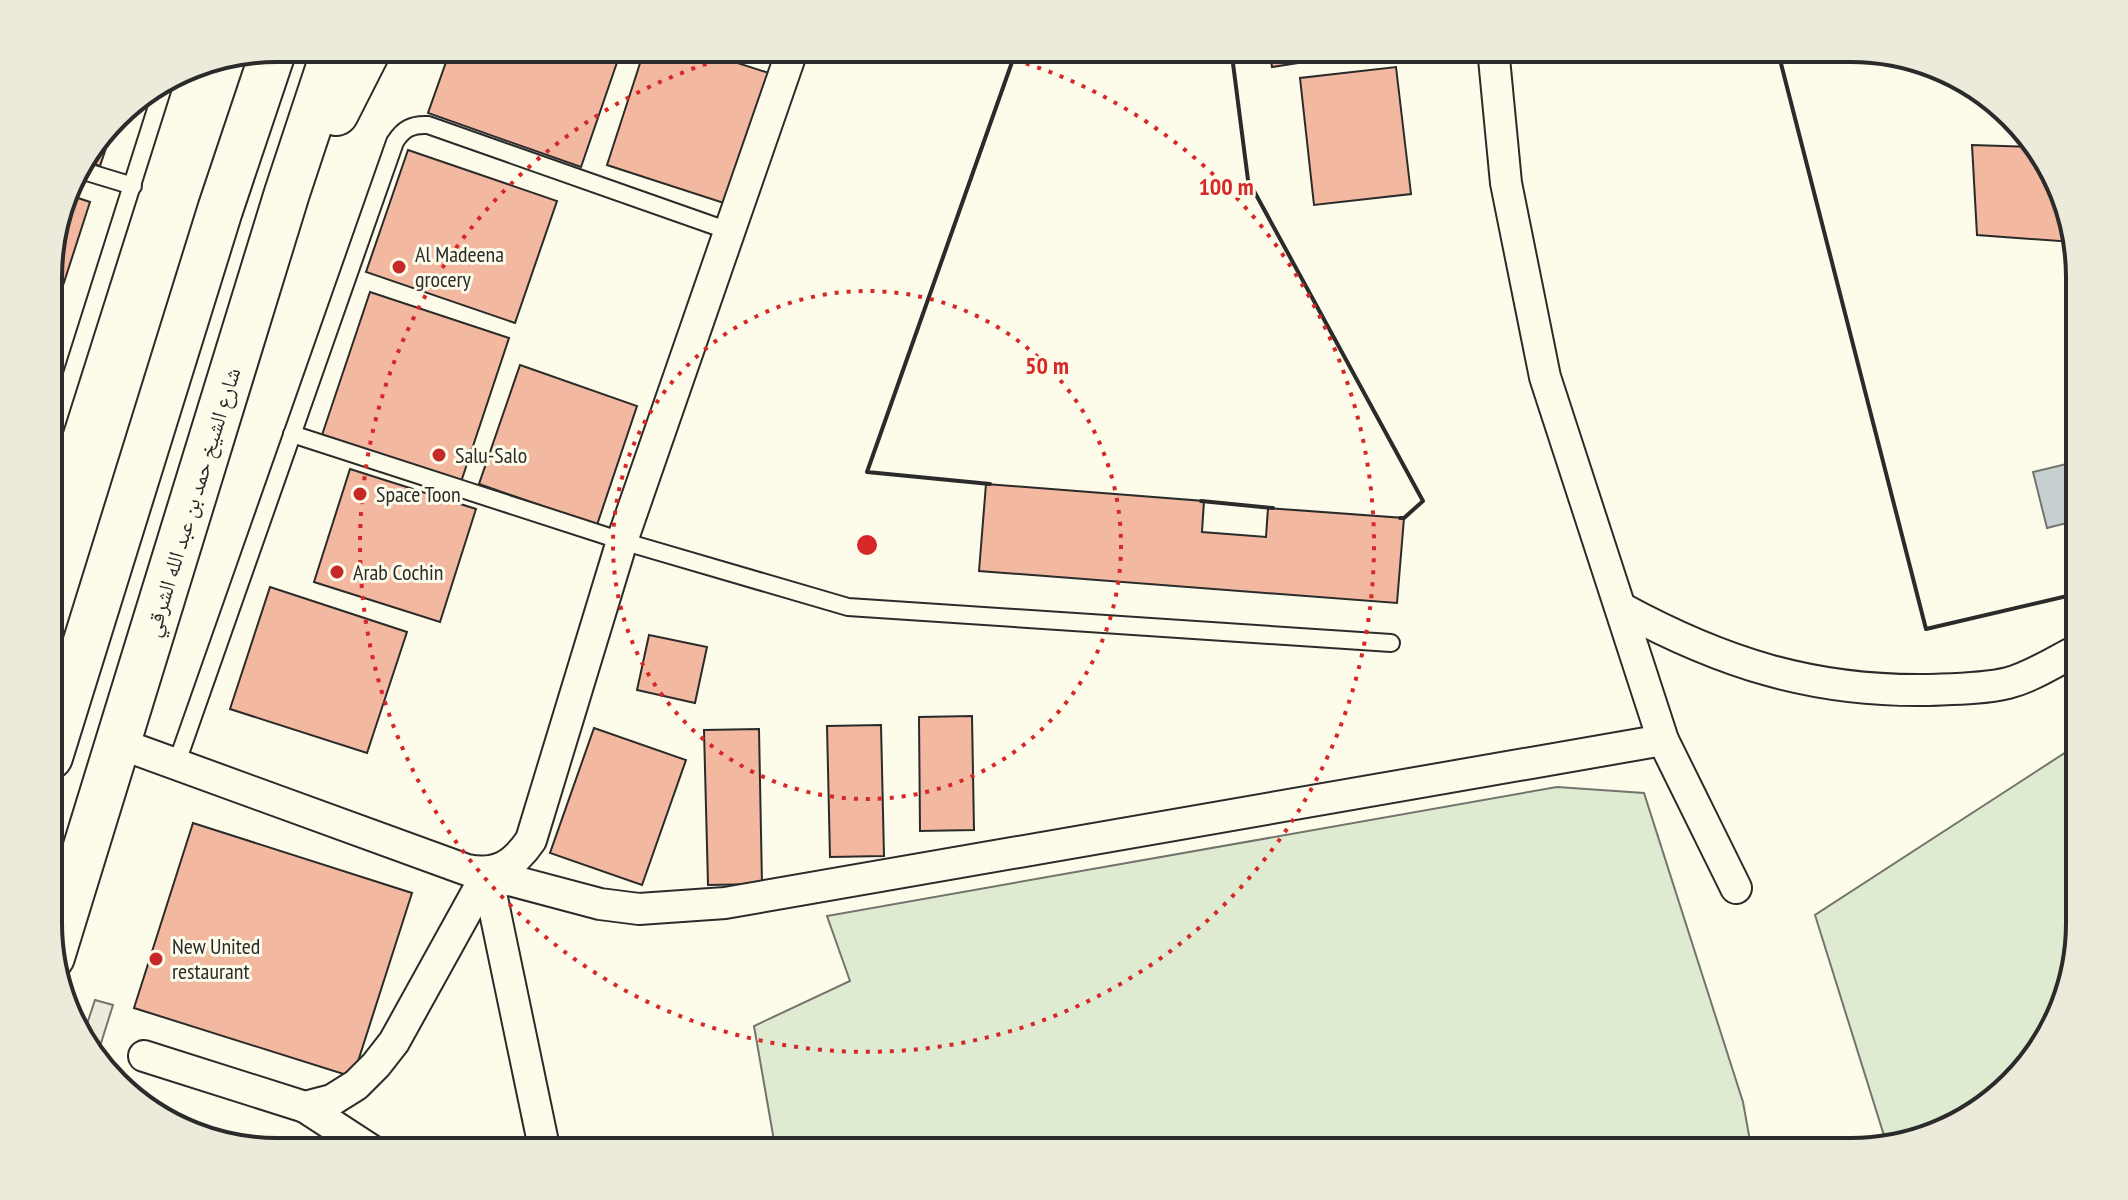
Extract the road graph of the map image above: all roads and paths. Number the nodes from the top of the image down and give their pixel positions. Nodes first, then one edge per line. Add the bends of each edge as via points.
1 (270, 62) edge
2 (330, 62) edge
3 (362, 62) edge
4 (788, 62) edge
5 (1494, 62) edge
6 (240, 65) edge
7 (160, 97) edge
8 (90, 173) edge
9 (133, 186) junction
10 (287, 193) junction
11 (220, 210) junction
12 (729, 231) junction
13 (62, 404) edge
14 (292, 434) junction
15 (622, 541) junction
16 (1621, 608) junction
17 (1391, 643) dead end
18 (2066, 656) edge
19 (62, 691) edge
20 (1663, 740) junction
21 (118, 743) junction
22 (176, 765) junction
23 (487, 874) junction
24 (1736, 888) dead end
25 (62, 924) edge
26 (144, 1056) dead end
27 (305, 1107) junction
28 (353, 1138) edge
29 (542, 1138) edge

1 - 11 highway
2 - 10 highway, شارع الشيخ حمد بن عبد الله الشرقي
3 - 10 highway
4 - 12 street
5 - 16 street via 1506,183 1545,377
6 - 11 highway
7 - 9 lane
8 - 9 lane
9 - 13 lane
10 - 21 highway, شارع الشيخ حمد بن عبد الله الشرقي
11 - 19 highway
12 - 14 lane via 428,125 410,127 395,142
12 - 15 street
14 - 15 lane
14 - 22 lane
15 - 17 lane via 848,607
15 - 23 street via 531,840 519,857
16 - 18 street via 1725,658 1808,680 1894,691 2009,683
16 - 20 street
20 - 23 street via 725,903 613,906
20 - 24 street
21 - 22 street
21 - 25 highway, شارع الشيخ حمد بن عبد الله الشرقي
22 - 23 street
23 - 27 street via 394,1042 356,1085 332,1100
23 - 29 street
26 - 27 street
27 - 28 street

